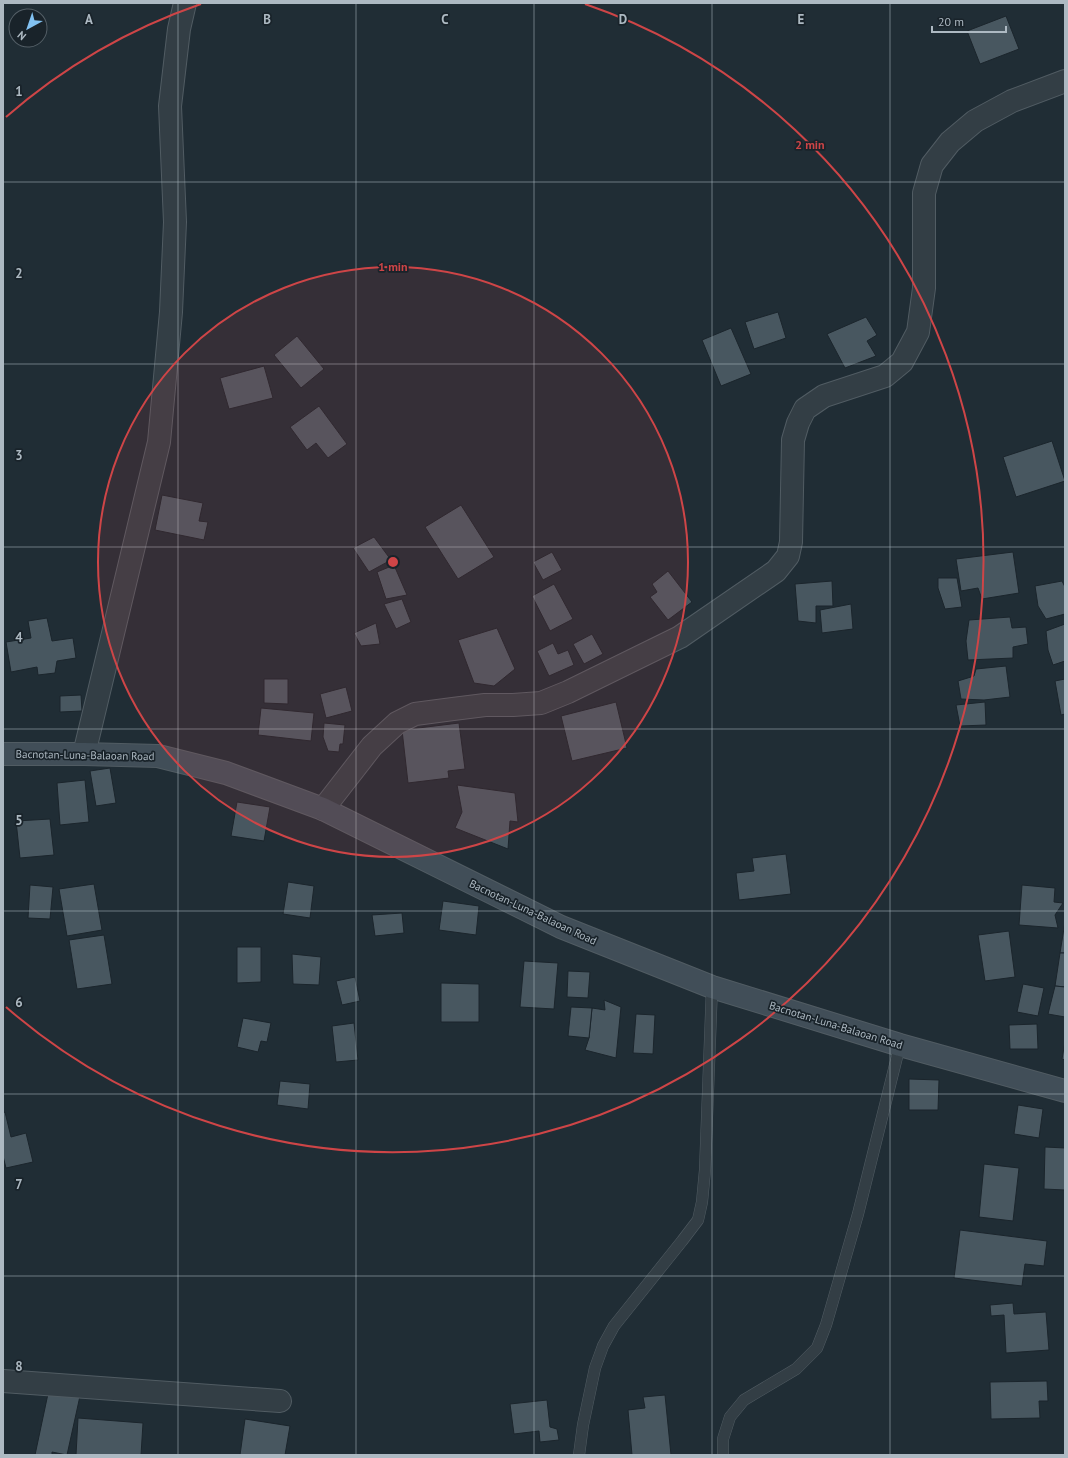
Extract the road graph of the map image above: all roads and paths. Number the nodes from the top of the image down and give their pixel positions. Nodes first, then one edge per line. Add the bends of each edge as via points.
1 (185, 3) edge
2 (1065, 81) edge
3 (3, 754) edge
4 (84, 754) junction
5 (323, 809) junction
6 (712, 987) junction
7 (900, 1045) junction
8 (1065, 1091) edge
9 (3, 1381) edge
10 (280, 1401) dead end
11 (579, 1455) edge
12 (723, 1455) edge

1 - 4 street via 179,29 170,106 176,222 159,442
2 - 5 street via 1012,101 975,121 950,142 932,165 924,192 924,288 918,332 902,362 884,376 824,396 805,409 793,440 791,542 788,556 776,571 680,637 568,692 540,703 485,705 415,714 397,723 372,746
3 - 4 main road, Bacnotan-Luna-Balaoan Road
4 - 5 main road, Bacnotan-Luna-Balaoan Road via 158,756 226,773
5 - 6 main road, Bacnotan-Luna-Balaoan Road via 561,927
6 - 7 main road, Bacnotan-Luna-Balaoan Road
6 - 11 lane via 705,1170 698,1220 614,1326 603,1346 584,1418
7 - 8 main road, Bacnotan-Luna-Balaoan Road
7 - 12 lane via 858,1214 817,1348 796,1369 744,1400 730,1417 723,1439
9 - 10 street

